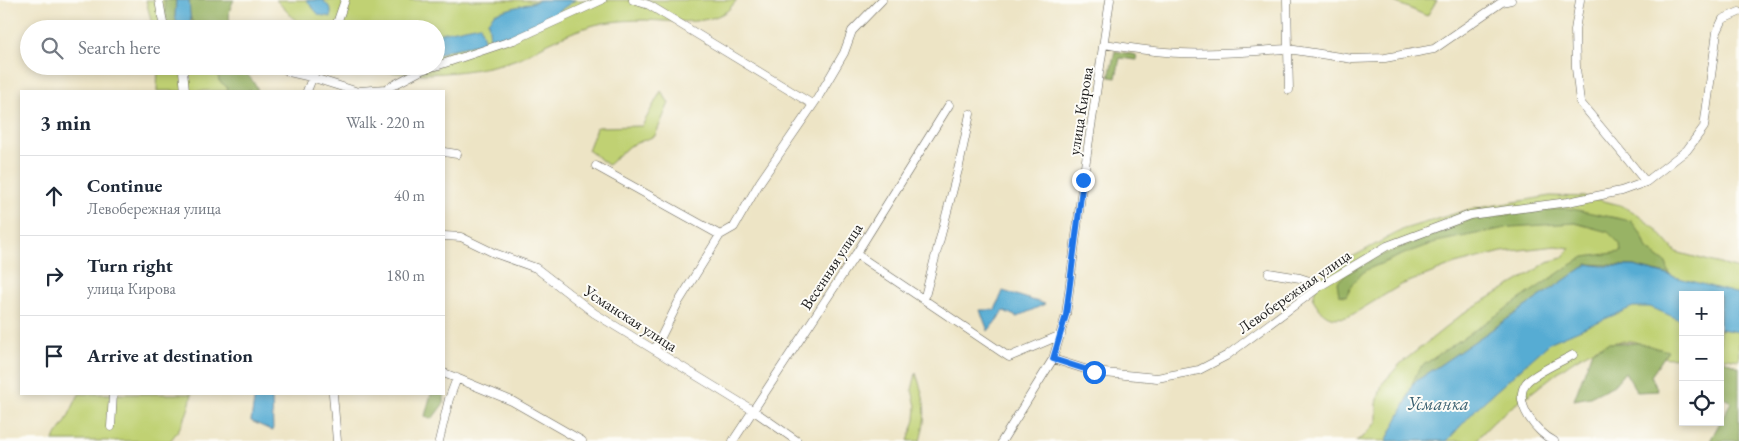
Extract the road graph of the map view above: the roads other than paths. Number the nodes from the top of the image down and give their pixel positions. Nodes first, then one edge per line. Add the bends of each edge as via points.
1 (159, 0) edge
2 (345, 0) edge
3 (602, 0) edge
4 (633, 0) edge
5 (882, 0) edge
6 (1110, 0) edge
7 (1287, 0) edge
8 (1511, 0) edge
9 (1580, 0) edge
10 (1739, 12) edge
11 (162, 20) edge
12 (338, 20) edge
13 (1104, 44) junction
14 (1288, 49) junction
15 (445, 63) edge
16 (183, 75) edge
17 (302, 75) edge
18 (415, 75) edge
19 (311, 77) junction
20 (397, 88) edge
21 (185, 90) edge
22 (307, 90) edge
23 (352, 90) edge
24 (373, 90) edge
25 (1289, 90) dead end
26 (812, 104) junction
27 (949, 105) dead end
28 (970, 114) dead end
29 (445, 152) edge
30 (457, 154) dead end
31 (596, 166) dead end
32 (1646, 182) junction
33 (720, 235) junction
34 (445, 236) edge
35 (856, 254) junction
36 (1269, 273) dead end
37 (1322, 285) junction
38 (924, 300) junction
39 (1061, 334) junction
40 (655, 349) junction
41 (1573, 355) dead end
42 (1053, 359) junction
43 (445, 372) edge
44 (457, 378) junction
45 (113, 395) edge
46 (333, 395) edge
47 (754, 410) junction
48 (111, 427) dead end
49 (337, 441) edge
50 (439, 441) edge
51 (582, 441) edge
52 (733, 441) edge
53 (797, 441) edge
54 (1002, 441) edge
55 (1554, 441) edge

1 - 11 street
2 - 12 street
3 - 15 street via 514,40
4 - 26 street via 649,5
5 - 26 street via 852,31 844,53
6 - 13 street, улица Кирова
7 - 14 street
8 - 14 street via 1502,2 1434,49 1385,58 1354,59
9 - 32 street via 1575,30 1580,102
10 - 32 street, Левобережная улица via 1723,19 1717,32 1704,127 1687,150
13 - 14 street via 1182,53
13 - 39 street, улица Кирова
14 - 25 street
16 - 21 street
17 - 19 street
18 - 20 street
19 - 22 street
19 - 23 street
20 - 24 street
26 - 33 street via 734,227
27 - 35 street, Весенняя улица
28 - 38 street
29 - 30 street
31 - 33 street
32 - 37 street, Левобережная улица via 1621,191 1568,202 1470,215 1387,246
33 - 40 street via 678,303
34 - 40 street, Усманская улица via 461,237 536,268 594,313
35 - 38 street
35 - 47 street, Весенняя улица
36 - 37 street
37 - 42 street, Левобережная улица via 1226,356 1199,370 1157,378 1094,372
38 - 39 street via 1009,357
39 - 42 street, улица Кирова
40 - 47 street, Усманская улица
41 - 55 street via 1526,383 1523,392 1529,418 1537,429
42 - 54 street
43 - 44 street
44 - 50 street
44 - 51 street via 512,401
45 - 48 street
46 - 49 street
47 - 52 street, Весенняя улица
47 - 53 street, Усманская улица

